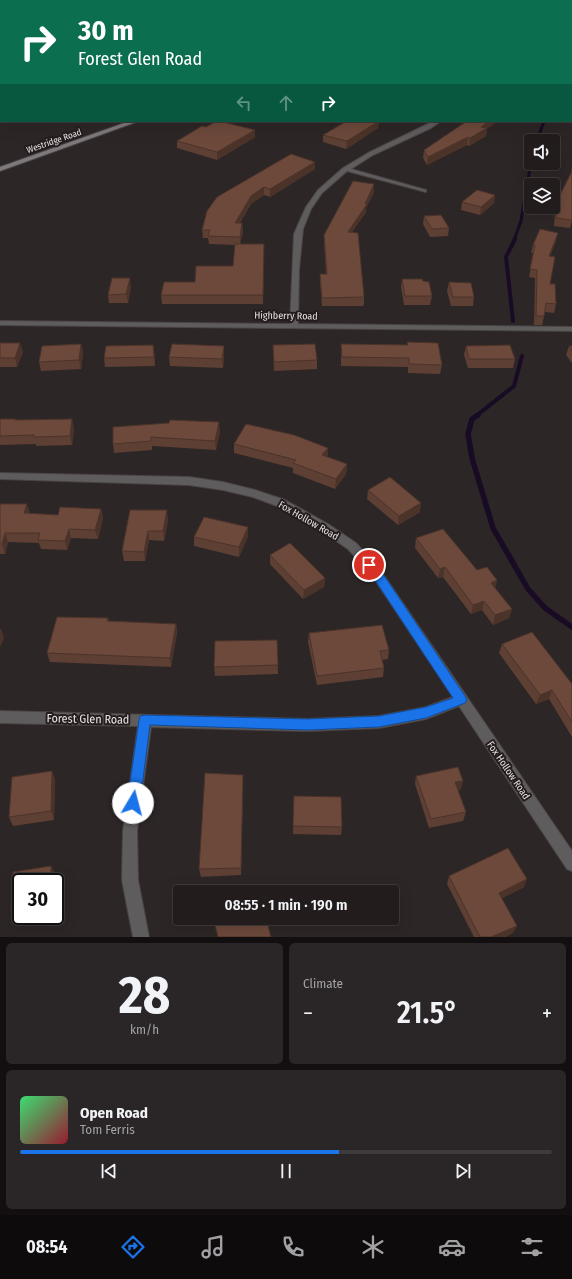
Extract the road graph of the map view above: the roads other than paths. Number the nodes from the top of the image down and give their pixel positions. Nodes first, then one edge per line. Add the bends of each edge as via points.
1 (133, 122) edge
2 (436, 122) edge
3 (0, 169) edge
4 (345, 169) junction
5 (424, 191) dead end
6 (0, 323) edge
7 (294, 326) junction
8 (572, 329) edge
9 (0, 476) edge
10 (461, 700) junction
11 (0, 717) edge
12 (145, 720) junction
13 (572, 864) edge
14 (141, 937) edge

1 - 3 main road, Westridge Road
2 - 4 street via 361,158
4 - 5 street
4 - 7 street via 314,197 299,229
6 - 7 street, Highberry Road
7 - 8 street, Highberry Road
9 - 10 street, Fox Hollow Road via 189,481 230,487 281,503 352,546 377,574
10 - 12 street, Forest Glen Road via 426,713 379,722 308,724
10 - 13 street, Fox Hollow Road
11 - 12 street, Forest Glen Road
12 - 14 street via 130,831 130,880

